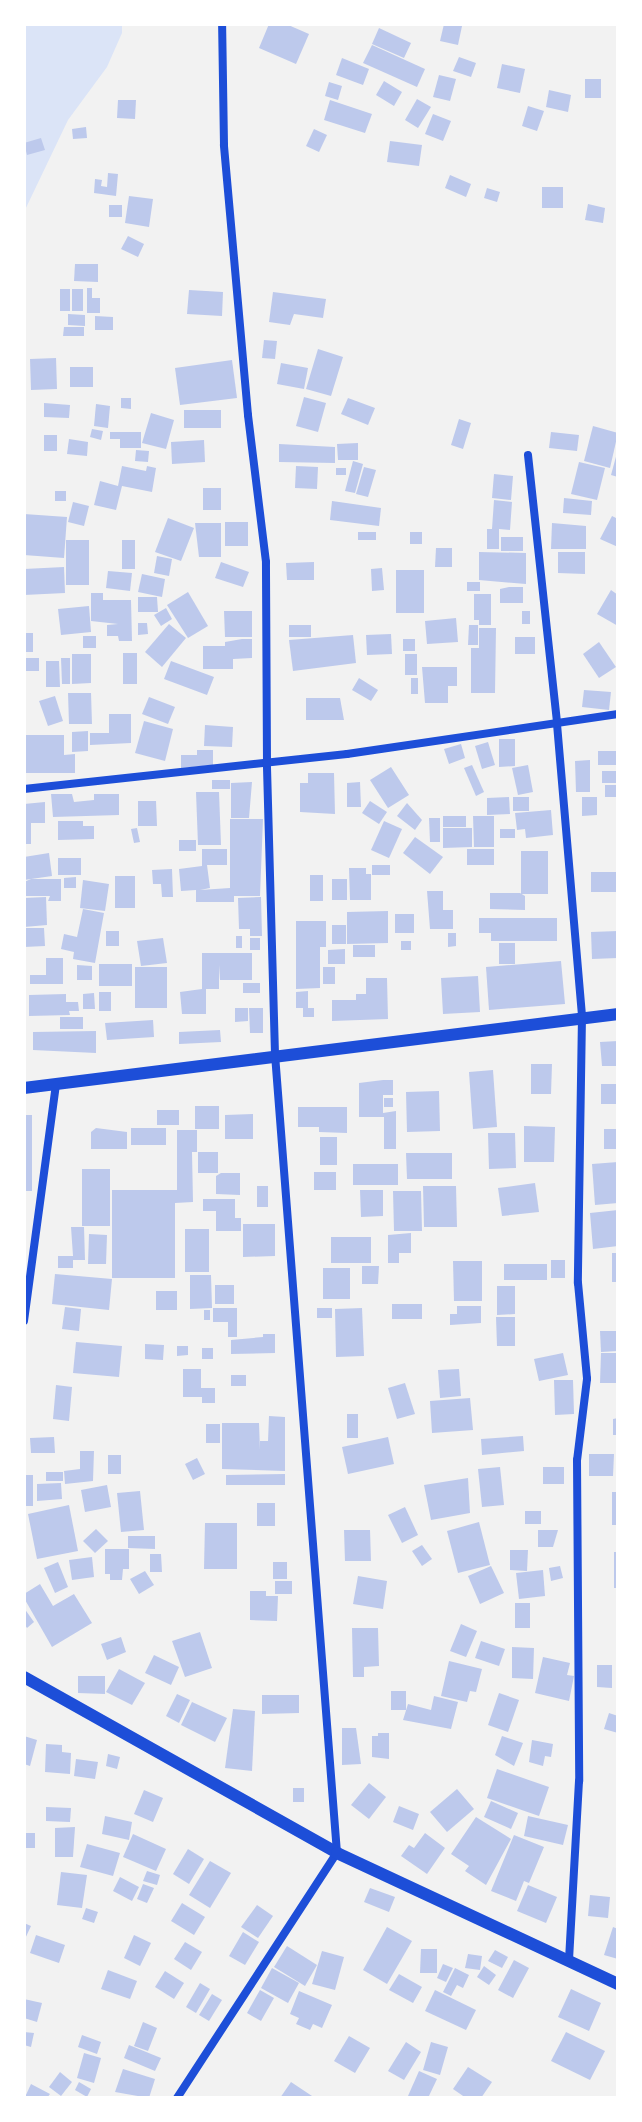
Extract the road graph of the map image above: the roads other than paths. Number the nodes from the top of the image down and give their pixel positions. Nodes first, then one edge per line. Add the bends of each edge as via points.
1 (222, 24) edge
2 (528, 455) dead end
3 (618, 714) edge
4 (557, 724) junction
5 (267, 763) junction
6 (24, 789) edge
7 (618, 1014) edge
8 (582, 1016) junction
9 (275, 1054) junction
10 (56, 1084) junction
11 (24, 1087) edge
12 (24, 1321) edge
13 (24, 1677) edge
14 (337, 1853) junction
15 (569, 1962) junction
16 (618, 1984) edge
17 (177, 2098) edge

1 - 5 street via 225,160 266,562
2 - 4 street
3 - 4 street
4 - 5 street
4 - 8 street
5 - 6 street
5 - 9 street
7 - 8 street
8 - 9 street
8 - 15 street via 578,1283 587,1379 577,1460 579,1781
9 - 10 street
9 - 14 street
10 - 11 street
10 - 12 street
13 - 14 street
14 - 15 street
14 - 17 street
15 - 16 street

